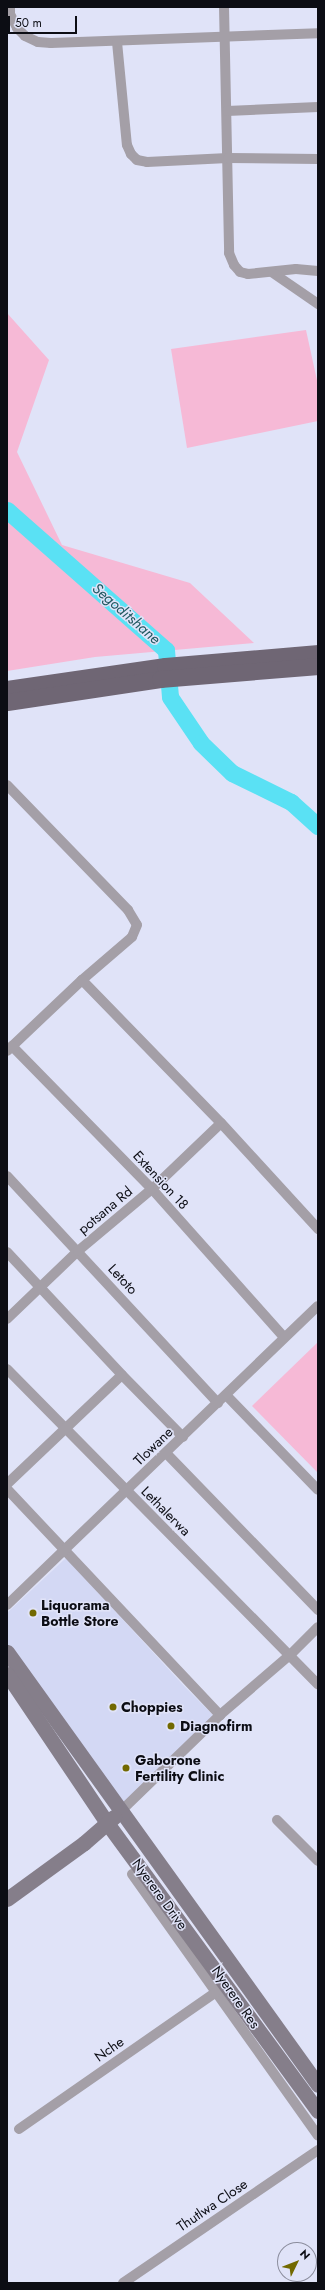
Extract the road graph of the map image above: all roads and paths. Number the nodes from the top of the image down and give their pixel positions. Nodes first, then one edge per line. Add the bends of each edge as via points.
1 (10, 7) edge
2 (224, 7) edge
3 (318, 33) edge
4 (225, 37) junction
5 (117, 42) junction
6 (318, 107) edge
7 (227, 110) junction
8 (228, 158) junction
9 (318, 159) edge
10 (318, 271) edge
11 (273, 273) junction
12 (318, 304) edge
13 (318, 653) edge
14 (244, 665) junction
15 (318, 666) edge
16 (162, 672) junction
17 (7, 689) edge
18 (7, 702) edge
19 (7, 785) edge
20 (82, 980) junction
21 (10, 1048) edge
22 (221, 1123) junction
23 (7, 1176) edge
24 (152, 1189) junction
25 (318, 1229) edge
26 (78, 1251) junction
27 (7, 1252) edge
28 (40, 1287) junction
29 (318, 1306) edge
30 (7, 1319) edge
31 (284, 1337) junction
32 (7, 1369) edge
33 (122, 1376) junction
34 (226, 1395) junction
35 (218, 1403) junction
36 (65, 1428) junction
37 (183, 1437) junction
38 (166, 1453) junction
39 (7, 1484) edge
40 (7, 1489) edge
41 (318, 1490) edge
42 (126, 1491) junction
43 (63, 1551) junction
44 (7, 1605) edge
45 (318, 1610) edge
46 (318, 1627) edge
47 (7, 1652) edge
48 (291, 1654) junction
49 (7, 1674) edge
50 (318, 1684) edge
51 (220, 1715) junction
52 (122, 1810) junction
53 (277, 1820) dead end
54 (107, 1823) junction
55 (318, 1861) edge
56 (132, 1874) dead end
57 (7, 1899) edge
58 (215, 1993) junction
59 (318, 2084) edge
60 (318, 2110) edge
61 (19, 2129) dead end
62 (318, 2136) edge
63 (318, 2150) edge
64 (123, 2283) edge

1 - 5 street via 10,14 17,28 25,36 38,42
2 - 4 street
3 - 4 street
4 - 5 street
4 - 7 street
5 - 8 street via 127,145 131,154 137,160 147,162
6 - 7 street
7 - 8 street
8 - 9 street
8 - 11 street via 229,253 240,272
10 - 11 street
11 - 12 street
13 - 14 main road
14 - 15 main road
14 - 16 main road
16 - 17 main road
16 - 18 main road
19 - 20 street via 135,919 137,925 132,937
20 - 21 street
20 - 22 street
21 - 24 street, Extension 18
22 - 24 street, potsana Rd
22 - 25 street
23 - 26 street, Letoto
24 - 26 street, potsana Rd
24 - 31 street, Extension 18
26 - 28 street, potsana Rd
26 - 35 street, Letoto
27 - 28 street
28 - 30 street, potsana Rd
28 - 33 street
29 - 31 street, Tlowane
31 - 34 street, Tlowane
32 - 36 street, Lethalerwa
33 - 36 street
33 - 37 street
34 - 35 street, Tlowane
34 - 41 street
35 - 37 street, Tlowane
36 - 39 street
36 - 42 street, Lethalerwa
37 - 38 street, Tlowane
38 - 42 street, Tlowane
38 - 45 street
40 - 43 street
42 - 43 street, Tlowane
42 - 48 street, Lethalerwa
43 - 44 street, Tlowane
43 - 51 street
46 - 48 street
47 - 52 main road, Nyerere Drive
48 - 50 street, Lethalerwa
48 - 51 street
49 - 54 main road, Nyerere Drive
51 - 52 street
52 - 54 main road
52 - 59 main road, Nyerere Drive
53 - 55 street
54 - 57 main road via 84,1843
54 - 60 main road, Nyerere Drive
56 - 58 street, Nyerere Res
58 - 61 street, Nche
58 - 62 street, Nyerere Res
63 - 64 street, Thutlwa Close

